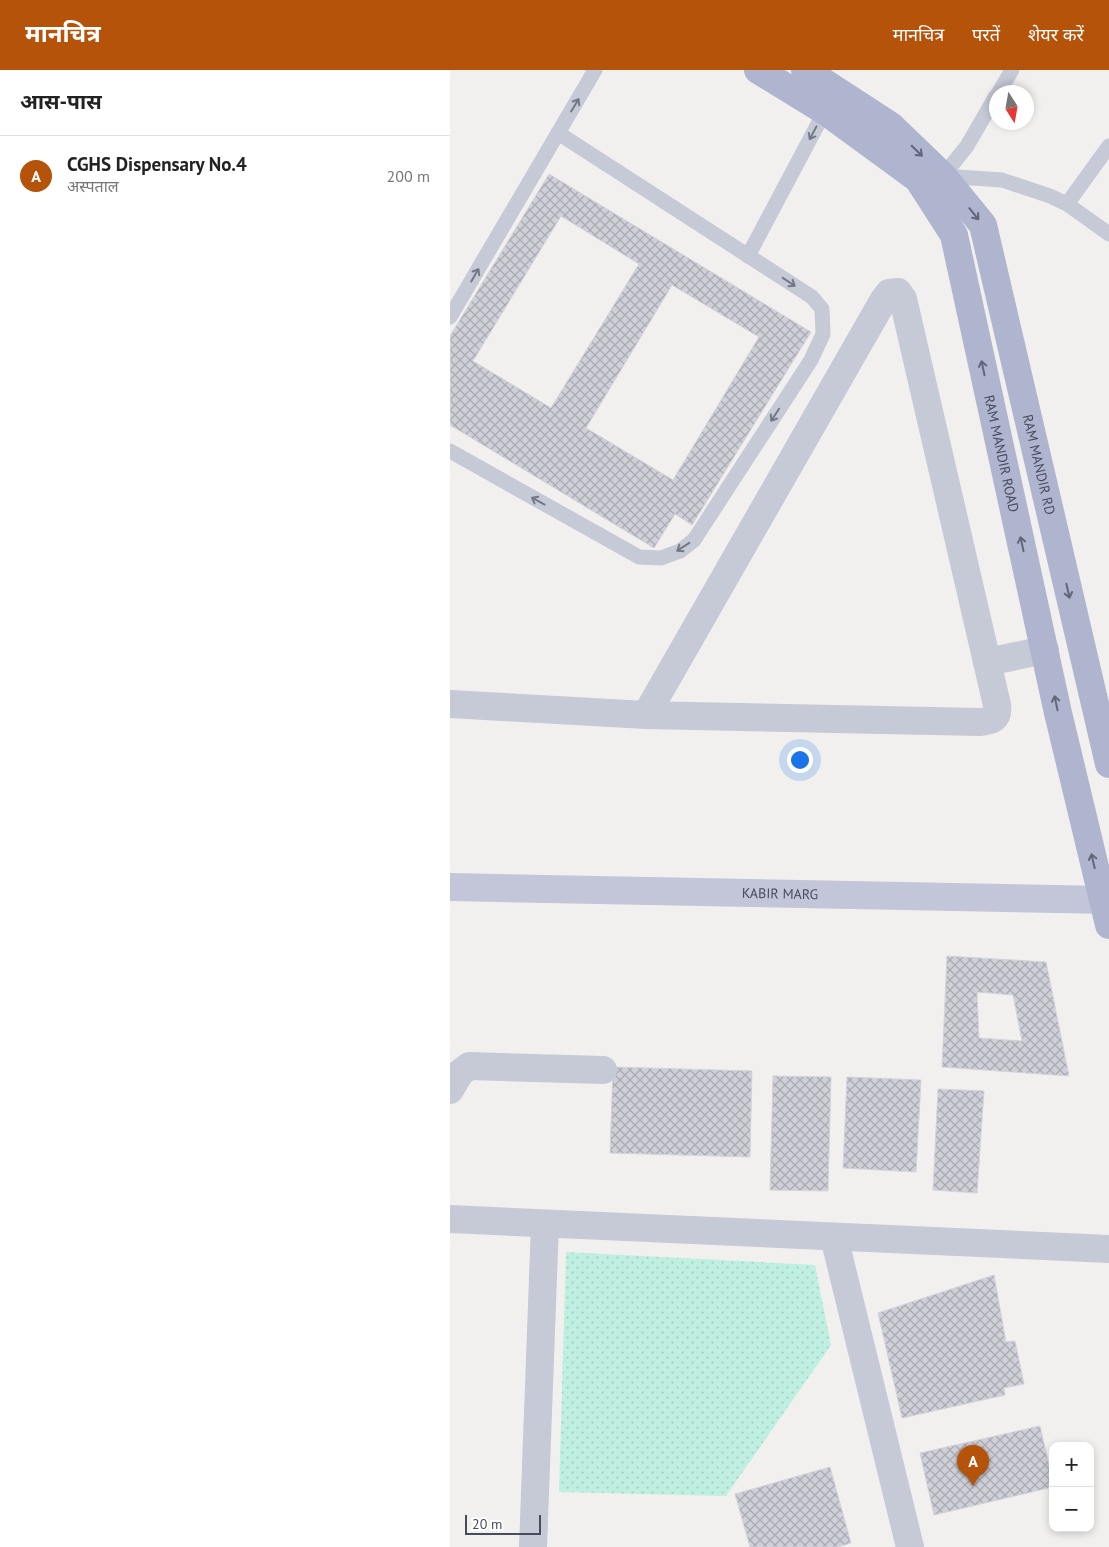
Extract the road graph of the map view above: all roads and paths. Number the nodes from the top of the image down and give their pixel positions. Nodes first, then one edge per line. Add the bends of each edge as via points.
1 (595, 70) edge
2 (758, 70) edge
3 (805, 70) edge
4 (1012, 70) edge
5 (1003, 85) edge
6 (830, 100) junction
7 (989, 108) edge
8 (891, 126) joint
9 (558, 133) junction
10 (1109, 146) edge
11 (943, 176) junction
12 (1067, 204) junction
13 (1109, 234) edge
14 (748, 256) junction
15 (450, 317) edge
16 (450, 451) edge
17 (1080, 643) junction
18 (1045, 650) junction
19 (987, 662) junction
20 (450, 704) edge
21 (646, 715) junction
22 (1109, 764) edge
23 (450, 887) edge
24 (1107, 908) edge
25 (603, 1070) dead end
26 (450, 1090) edge
27 (450, 1219) edge
28 (545, 1224) junction
29 (834, 1237) junction
30 (1109, 1249) edge
31 (533, 1547) edge
32 (910, 1547) edge

9 -> 1 lane
2 - 6 main road, RAM MANDIR ROAD
3 - 6 main road, RAM MANDIR ROAD
4 - 5 lane
6 - 8 main road, RAM MANDIR ROAD
6 -> 14 lane
18 -> 6 main road, RAM MANDIR ROAD via 954,235 918,179
7 - 11 lane via 967,146
8 -> 11 main road, RAM MANDIR RD
9 - 14 lane
15 -> 9 lane
10 - 12 lane
11 - 12 lane via 1002,180
11 -> 17 main road, RAM MANDIR RD via 983,225
12 - 13 lane
14 -> 16 lane via 812,297 822,309 823,334 810,360 694,540 680,550 661,558 639,557
17 - 18 main road
17 - 22 main road, RAM MANDIR RD
18 - 19 street
24 -> 18 main road, RAM MANDIR ROAD
19 - 21 street via 998,712 990,722
19 - 21 street via 904,299 894,292 883,301
20 - 21 street
23 - 24 street, KABIR MARG
25 - 26 street via 469,1066 460,1073
27 - 28 street
28 - 29 street
28 - 31 street
29 - 30 street
29 - 32 street

